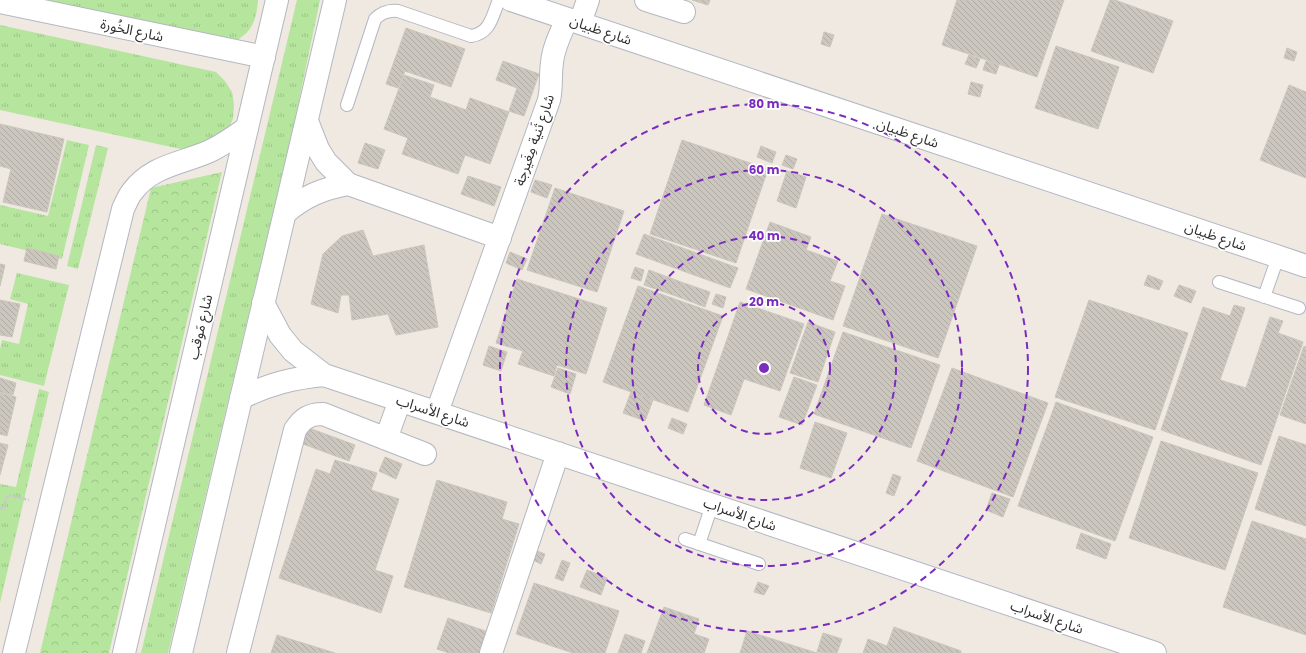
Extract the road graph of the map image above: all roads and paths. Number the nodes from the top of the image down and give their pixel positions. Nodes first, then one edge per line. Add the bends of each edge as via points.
1 (277, 0) edge
2 (499, 0) edge
3 (511, 0) edge
4 (588, 0) edge
5 (646, 0) edge
6 (0, 2) edge
7 (336, 2) edge
8 (684, 12) dead end
9 (573, 21) junction
10 (264, 57) junction
11 (347, 105) dead end
12 (307, 121) junction
13 (247, 128) junction
14 (348, 184) junction
15 (284, 213) junction
16 (500, 238) junction
17 (1278, 257) junction
18 (1306, 266) edge
19 (1220, 282) dead end
20 (1264, 296) junction
21 (263, 303) junction
22 (1299, 308) dead end
23 (324, 375) junction
24 (241, 398) junction
25 (400, 400) junction
26 (437, 412) junction
27 (386, 439) junction
28 (558, 453) junction
29 (425, 454) dead end
30 (51, 505) junction
31 (712, 505) junction
32 (0, 508) edge
33 (685, 539) dead end
34 (699, 544) junction
35 (759, 564) dead end
36 (14, 653) edge
37 (124, 653) edge
38 (181, 653) edge
39 (238, 653) edge
40 (491, 653) edge
41 (1155, 653) edge

1 - 10 street, شارع مَوقب
2 - 11 lane via 488,27 478,35 471,36 398,11 380,15 375,19
3 - 9 street, شارع ظبيان
4 - 9 street, شارع ثَنية مِغَيرجة
5 - 8 street
6 - 10 street, شارع الخُورة
7 - 12 street
9 - 16 street, شارع ثَنية مِغَيرجة via 553,55 549,100
9 - 17 street, شارع ظبيان
10 - 13 street, شارع مَوقب
12 - 14 street via 326,162
12 - 15 street
13 - 30 street via 211,151 160,168 144,179 132,192 123,209
13 - 37 street, شارع مَوقب
14 - 15 street via 320,190
14 - 16 street
15 - 21 street
16 - 26 street, شارع ثَنية مِغَيرجة
17 - 18 street, شارع ظبيان
17 - 20 lane
19 - 20 lane
20 - 22 lane
21 - 23 street, شارع الأسراب via 280,335 293,351
21 - 24 street
23 - 24 street, شارع الأسراب via 281,381
23 - 25 street, شارع الأسراب
24 - 38 street
25 - 26 street, شارع الأسراب
25 - 27 street
26 - 28 street, شارع الأسراب
27 - 29 street
27 - 39 street via 323,414 305,418 299,424 295,430
28 - 31 street, شارع الأسراب
28 - 40 street
30 - 32 path via 7,495 4,509
30 - 36 street
31 - 34 lane
31 - 41 street, شارع الأسراب
33 - 34 lane
34 - 35 lane

